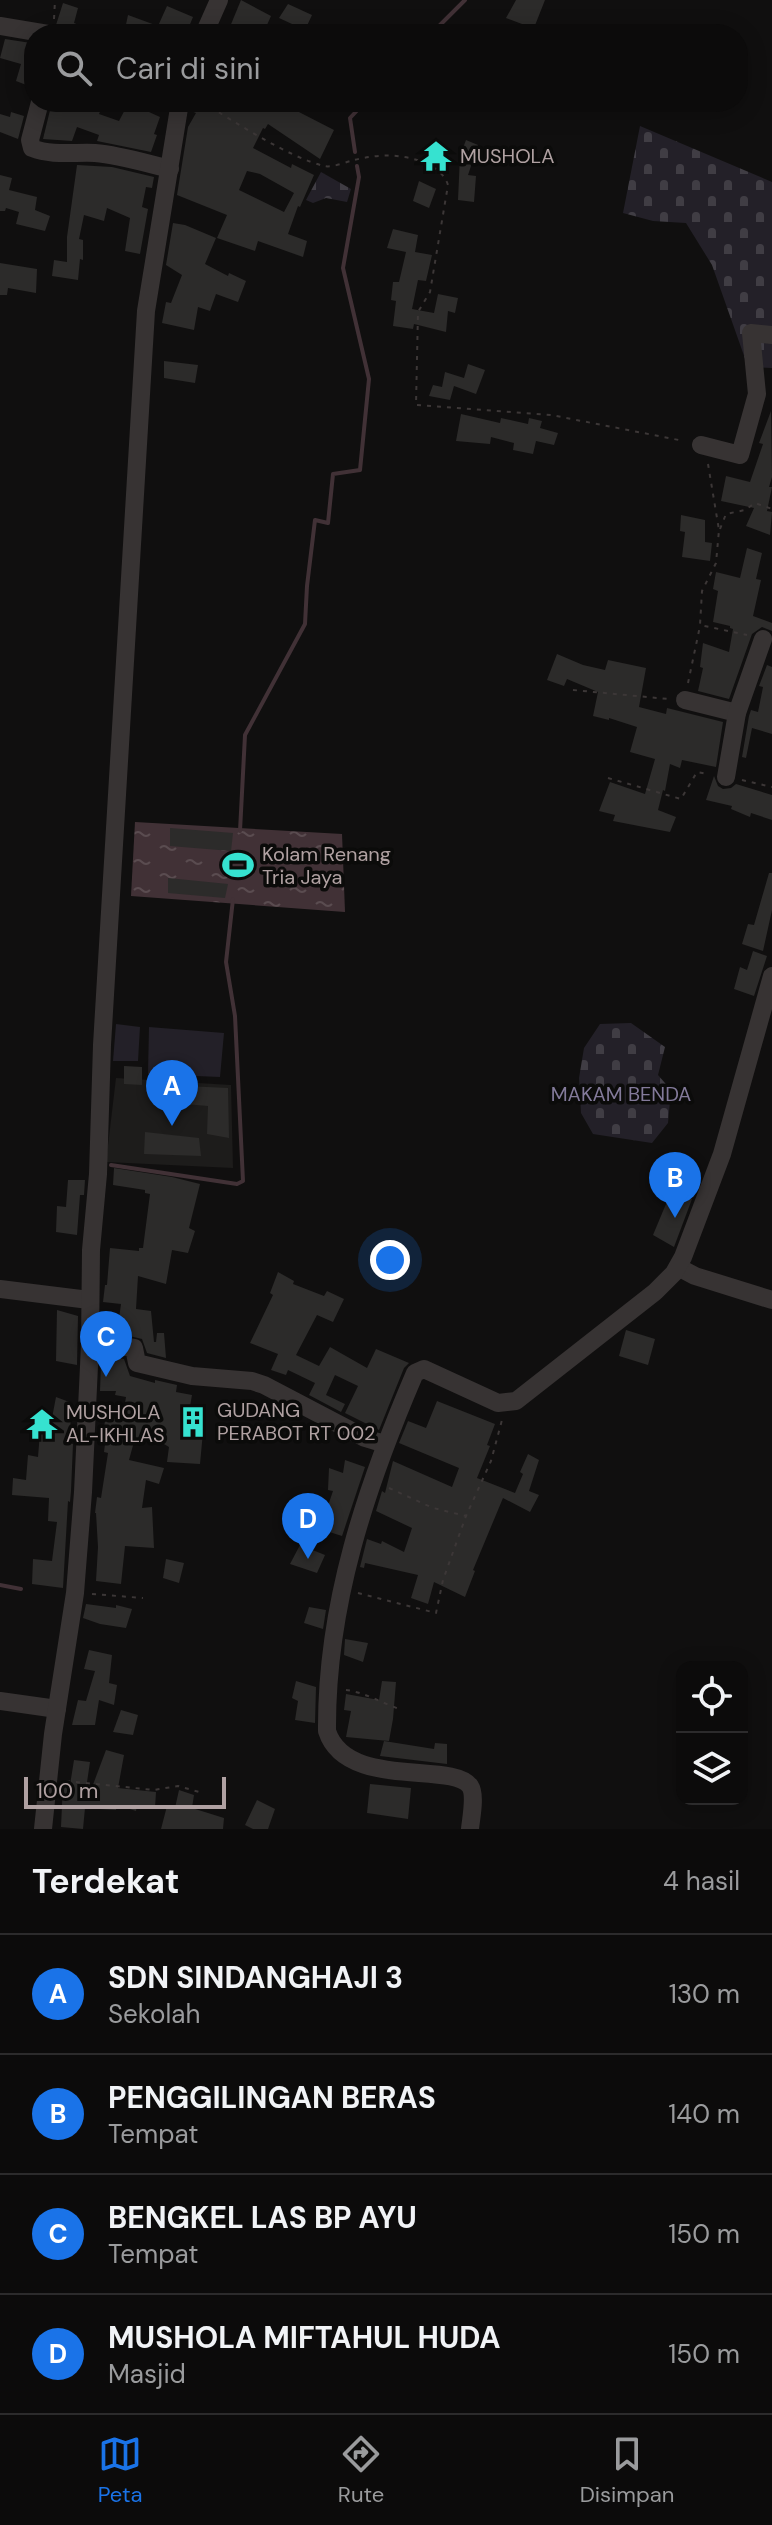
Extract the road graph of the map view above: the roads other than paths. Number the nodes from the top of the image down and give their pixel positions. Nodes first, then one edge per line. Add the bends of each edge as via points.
1 (219, 0) edge
2 (208, 24) edge
3 (0, 26) edge
4 (24, 26) edge
5 (37, 112) edge
6 (179, 112) edge
7 (170, 169) junction
8 (772, 335) edge
9 (701, 445) road end
10 (763, 639) dead end
11 (685, 700) road end
12 (737, 713) junction
13 (726, 777) road end
14 (772, 976) edge
15 (678, 1267) junction
16 (0, 1289) edge
17 (89, 1300) junction
18 (772, 1300) edge
19 (90, 1341) junction
20 (385, 1444) junction
21 (0, 1701) edge
22 (57, 1709) junction
23 (43, 1829) edge
24 (470, 1829) edge

1 - 2 street
3 - 4 street
5 - 7 street via 32,148 95,153
6 - 7 street
7 - 17 street via 146,311
8 - 9 street via 751,333 757,394 740,455
10 - 12 street
11 - 12 street
12 - 13 street
14 - 15 street via 722,1154
15 - 18 street
15 - 20 street via 655,1292 516,1401 498,1403 424,1369 415,1373
16 - 17 street
17 - 19 street
19 - 20 street via 134,1348 137,1363 264,1385
19 - 22 street via 75,1593
20 - 24 street via 336,1614 327,1731 331,1744 353,1759 389,1771 468,1784
21 - 22 street
22 - 23 street

